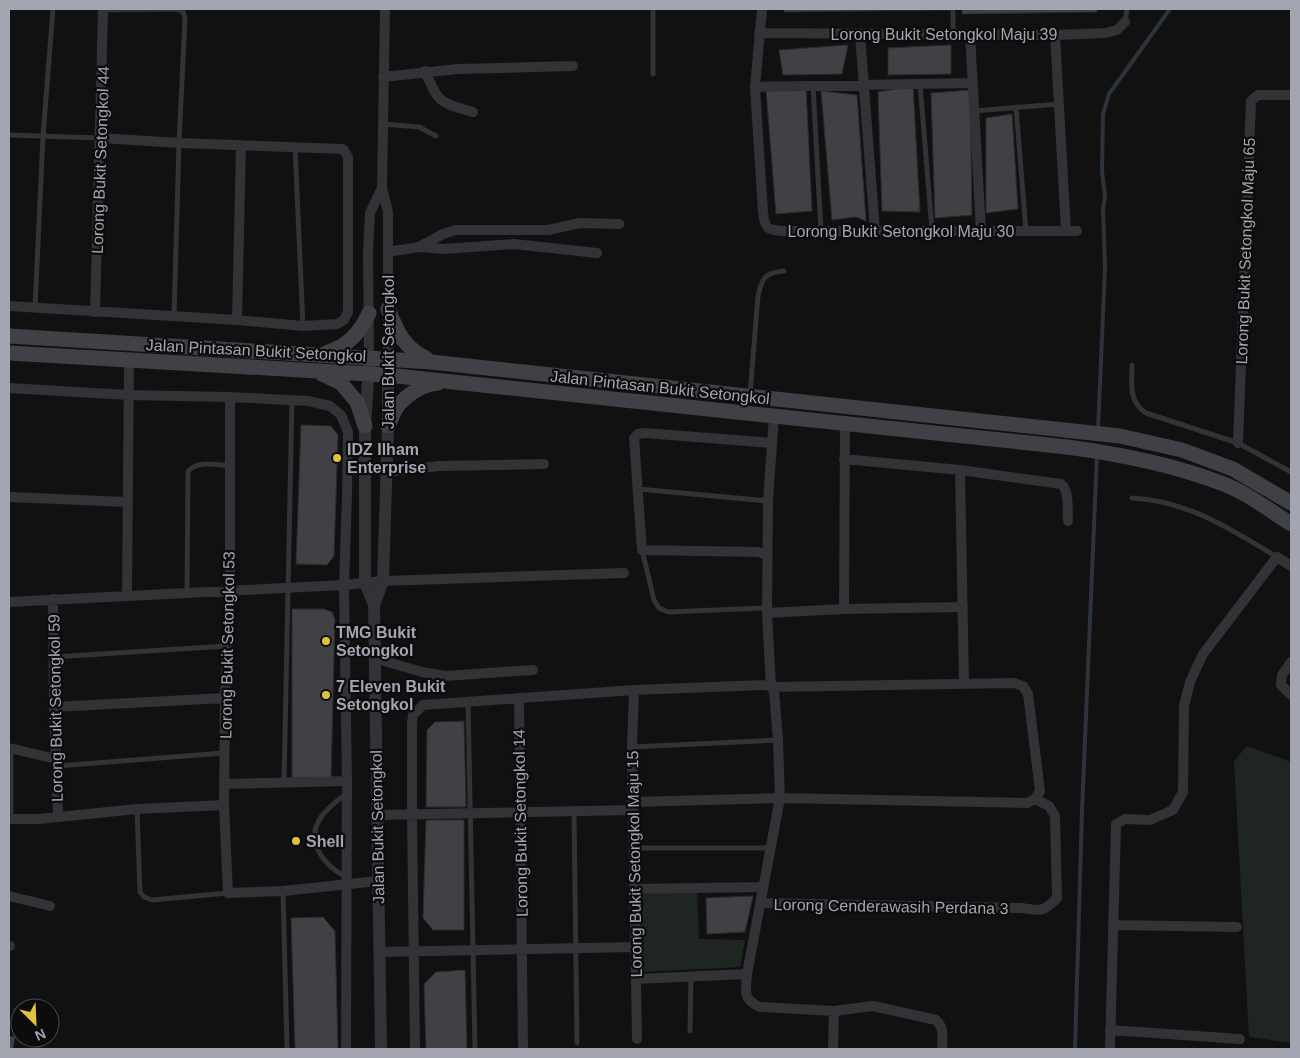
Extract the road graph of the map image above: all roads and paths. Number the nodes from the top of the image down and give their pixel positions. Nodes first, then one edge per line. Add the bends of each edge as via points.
1 (53, 9) edge
2 (103, 9) edge
3 (653, 9) edge
4 (762, 9) edge
5 (953, 9) edge
6 (1127, 9) edge
7 (387, 12) edge
8 (1126, 22) joint
9 (759, 33) junction
10 (860, 34) junction
11 (953, 35) junction
12 (970, 35) junction
13 (1055, 35) junction
14 (573, 66) dead end
15 (424, 71) junction
16 (653, 74) dead end
17 (383, 77) junction
18 (972, 83) junction
19 (920, 84) junction
20 (863, 85) junction
21 (813, 86) junction
22 (755, 87) junction
23 (1291, 95) edge
24 (1059, 104) junction
25 (1016, 108) junction
26 (974, 111) junction
27 (473, 112) dead end
28 (383, 124) junction
29 (9, 135) edge
30 (43, 136) junction
31 (436, 136) dead end
32 (101, 138) junction
33 (179, 143) junction
34 (241, 145) junction
35 (295, 146) junction
36 (382, 188) junction
37 (619, 224) dead end
38 (821, 231) junction
39 (874, 231) junction
40 (932, 231) junction
41 (981, 231) junction
42 (1026, 231) junction
43 (419, 247) junction
44 (388, 252) junction
45 (596, 253) dead end
46 (784, 271) dead end
47 (9, 306) edge
48 (35, 309) junction
49 (388, 309) junction
50 (95, 312) junction
51 (369, 313) junction
52 (174, 316) junction
53 (237, 320) junction
54 (303, 326) junction
55 (9, 336) edge
56 (9, 353) edge
57 (323, 354) junction
58 (369, 358) junction
59 (388, 359) junction
60 (431, 362) junction
61 (129, 365) junction
62 (1132, 365) dead end
63 (318, 372) junction
64 (368, 374) junction
65 (387, 375) junction
66 (455, 383) junction
67 (9, 388) edge
68 (128, 390) junction
69 (750, 396) junction
70 (230, 397) junction
71 (292, 400) junction
72 (774, 416) junction
73 (845, 424) junction
74 (365, 426) junction
75 (388, 426) junction
76 (772, 443) junction
77 (1238, 443) junction
78 (844, 459) junction
79 (544, 464) dead end
80 (230, 466) junction
81 (960, 470) junction
82 (387, 472) junction
83 (1291, 472) edge
84 (638, 489) junction
85 (9, 497) edge
86 (1132, 498) dead end
87 (768, 501) junction
88 (127, 502) junction
89 (1291, 503) edge
90 (1068, 521) dead end
91 (1291, 524) edge
92 (642, 550) junction
93 (768, 555) junction
94 (1277, 557) junction
95 (1291, 566) edge
96 (624, 573) dead end
97 (383, 581) junction
98 (365, 583) junction
99 (344, 585) junction
100 (288, 588) junction
101 (230, 590) junction
102 (187, 593) junction
103 (127, 596) junction
104 (53, 600) junction
105 (9, 602) edge
106 (374, 605) junction
107 (963, 607) junction
108 (844, 609) junction
109 (767, 611) junction
110 (226, 646) junction
111 (54, 657) junction
112 (374, 658) junction
113 (1291, 662) edge
114 (533, 670) dead end
115 (964, 684) junction
116 (771, 687) junction
117 (634, 690) junction
118 (1291, 695) edge
119 (225, 698) junction
120 (519, 698) junction
121 (468, 701) junction
122 (54, 707) junction
123 (778, 740) junction
124 (632, 746) junction
125 (10, 748) edge
126 (225, 753) junction
127 (57, 763) junction
128 (347, 781) junction
129 (284, 782) junction
130 (225, 784) junction
131 (347, 793) junction
132 (780, 798) junction
133 (1035, 799) junction
134 (224, 805) junction
135 (632, 806) junction
136 (137, 809) junction
137 (574, 812) junction
138 (520, 813) junction
139 (472, 814) junction
140 (377, 815) junction
141 (412, 815) junction
142 (58, 816) junction
143 (10, 819) edge
144 (633, 848) junction
145 (770, 848) junction
146 (347, 881) junction
147 (378, 881) junction
148 (762, 887) junction
149 (634, 889) junction
150 (283, 891) junction
151 (228, 893) junction
152 (9, 896) edge
153 (760, 903) junction
154 (50, 906) dead end
155 (1113, 925) junction
156 (1237, 927) dead end
157 (635, 946) junction
158 (576, 948) junction
159 (522, 949) junction
160 (474, 950) junction
161 (414, 951) junction
162 (379, 952) junction
163 (746, 974) junction
164 (691, 976) junction
165 (636, 979) junction
166 (834, 1012) junction
167 (1110, 1030) junction
168 (690, 1031) dead end
169 (637, 1039) dead end
170 (1240, 1039) dead end
171 (578, 1043) dead end
172 (380, 1045) edge
173 (523, 1048) dead end
174 (287, 1049) edge
175 (346, 1049) edge
176 (415, 1049) edge
177 (475, 1049) edge
178 (833, 1049) edge
179 (942, 1049) edge
180 (1110, 1049) edge

1 - 30 lane
2 - 32 street, Lorong Bukit Setongkol 44
2 - 33 lane via 176,9 183,12
3 - 16 lane
4 - 9 street, Lorong Bukit Setongkol Maju 30
5 - 11 lane
6 - 8 lane
7 - 17 street, Jalan Bukit Setongkol
8 - 13 street, Lorong Bukit Setongkol Maju 39 via 1117,30 1106,33
9 - 10 street, Lorong Bukit Setongkol Maju 39
9 - 22 street, Lorong Bukit Setongkol Maju 30
10 - 11 street, Lorong Bukit Setongkol Maju 39
10 - 20 street
11 - 12 street, Lorong Bukit Setongkol Maju 39
12 - 13 street, Lorong Bukit Setongkol Maju 39
12 - 18 street
13 - 24 street
14 - 15 street
15 - 17 street
15 - 27 street via 442,102
17 - 28 street, Jalan Bukit Setongkol
18 - 19 street
18 - 26 street
19 - 20 street
19 - 40 lane
20 - 21 street
20 - 39 street
21 - 22 street
21 - 38 lane
22 - 38 street, Lorong Bukit Setongkol Maju 30 via 764,222 773,230
23 - 77 street, Lorong Bukit Setongkol Maju 65 via 1258,95 1251,101
24 - 25 lane
24 - 42 street, Lorong Bukit Setongkol Maju 30 via 1071,231
25 - 26 lane
25 - 42 lane
26 - 41 street
28 - 31 lane via 419,127
28 - 36 street, Jalan Bukit Setongkol
29 - 30 lane
30 - 32 lane
30 - 48 lane
32 - 33 street
32 - 50 street, Lorong Bukit Setongkol 44
33 - 34 street
33 - 52 lane
34 - 35 street
34 - 53 street
35 - 54 lane
35 - 54 street via 343,148 348,157 348,312 337,324
36 - 44 street, Jalan Bukit Setongkol via 388,212
36 - 51 street, Jalan Bukit Setongkol via 370,213
37 - 43 street via 580,223 548,230 456,230
38 - 39 street, Lorong Bukit Setongkol Maju 30
39 - 40 street, Lorong Bukit Setongkol Maju 30
40 - 41 street, Lorong Bukit Setongkol Maju 30
41 - 42 street, Lorong Bukit Setongkol Maju 30
43 - 44 street
43 - 45 street via 444,249 514,244
44 - 49 street, Jalan Bukit Setongkol
46 - 69 lane via 766,275 761,281
47 - 48 street
48 - 50 street
49 - 59 street, Jalan Bukit Setongkol
49 - 60 main road via 402,340 414,353
50 - 52 street
51 - 57 main road via 364,325 346,344
51 - 58 street, Jalan Bukit Setongkol
52 - 53 street
53 - 54 street
55 - 57 main road, Jalan Pintasan Bukit Setongkol
56 - 61 main road, Jalan Pintasan Bukit Setongkol
57 - 58 main road, Jalan Pintasan Bukit Setongkol
58 - 59 main road, Jalan Pintasan Bukit Setongkol
58 - 64 street, Jalan Bukit Setongkol
59 - 60 main road, Jalan Pintasan Bukit Setongkol
59 - 65 street, Jalan Bukit Setongkol
60 - 69 main road, Jalan Pintasan Bukit Setongkol
61 - 63 main road, Jalan Pintasan Bukit Setongkol
61 - 68 street
62 - 77 lane via 1132,392 1138,408
63 - 64 main road, Jalan Pintasan Bukit Setongkol
63 - 74 main road via 341,383 357,402
64 - 65 main road, Jalan Pintasan Bukit Setongkol
64 - 74 street, Jalan Bukit Setongkol
65 - 66 main road, Jalan Pintasan Bukit Setongkol
65 - 75 street, Jalan Bukit Setongkol
66 - 72 main road, Jalan Pintasan Bukit Setongkol
66 - 75 main road via 433,384 413,392 398,407
67 - 68 street
68 - 70 street
68 - 88 street
69 - 89 main road, Jalan Pintasan Bukit Setongkol via 1120,436 1182,450 1233,469
70 - 71 street
70 - 80 street, Lorong Bukit Setongkol 53
71 - 99 street via 330,406 341,415 348,432
71 - 100 lane
72 - 73 main road, Jalan Pintasan Bukit Setongkol
72 - 76 street
73 - 78 street
73 - 91 main road, Jalan Pintasan Bukit Setongkol via 1067,447 1154,462 1222,483
74 - 98 street, Jalan Bukit Setongkol
75 - 82 street, Jalan Bukit Setongkol
76 - 84 street via 638,434 634,438
76 - 87 street
77 - 83 lane
78 - 81 street
78 - 108 street
79 - 82 street via 439,466
80 - 101 street, Lorong Bukit Setongkol 53
80 - 102 lane via 200,464 188,471
81 - 90 street via 1061,484 1066,492
81 - 107 street
82 - 97 street, Jalan Bukit Setongkol
84 - 87 lane
84 - 92 street
85 - 88 street
86 - 94 lane via 1176,505 1216,521
87 - 93 street
88 - 103 street
92 - 93 street via 758,552
92 - 109 lane via 654,600 659,608 668,612
93 - 109 street
94 - 95 street
94 - 155 street via 1203,654 1190,682 1184,706 1183,792 1173,810 1150,820 1125,819 1116,824
96 - 97 street
97 - 98 street
97 - 106 street, Jalan Bukit Setongkol
98 - 99 street
98 - 106 street, Jalan Bukit Setongkol
99 - 100 street
99 - 128 street
100 - 101 street
100 - 129 lane
101 - 102 street
101 - 110 street, Lorong Bukit Setongkol 53
102 - 103 street
103 - 104 street
104 - 105 street
104 - 111 street, Lorong Bukit Setongkol 59
106 - 112 street, Jalan Bukit Setongkol
107 - 108 street
107 - 115 street
108 - 109 street
109 - 116 street
110 - 111 lane
110 - 119 street, Lorong Bukit Setongkol 53
111 - 122 street, Lorong Bukit Setongkol 59
112 - 114 street via 445,676
112 - 140 street, Jalan Bukit Setongkol
113 - 118 street via 1282,675 1281,685
115 - 116 street
115 - 133 street via 1014,683 1023,686 1028,694 1040,791
116 - 117 street
116 - 123 street
117 - 120 street
117 - 124 street, Lorong Bukit Setongkol Maju 15
119 - 122 street
119 - 126 street, Lorong Bukit Setongkol 53
120 - 121 street
120 - 138 street, Lorong Bukit Setongkol 14
121 - 139 lane
121 - 141 street via 423,705 413,715
122 - 127 street, Lorong Bukit Setongkol 59
123 - 124 lane
123 - 132 street
124 - 135 street, Lorong Bukit Setongkol Maju 15
125 - 127 street
125 - 143 lane
126 - 127 lane
126 - 130 street, Lorong Bukit Setongkol 53
127 - 142 street, Lorong Bukit Setongkol 59
128 - 129 street
128 - 131 street
129 - 130 street
130 - 134 street, Lorong Bukit Setongkol 53
131 - 146 street
131 - 146 lane via 320,819 315,846 325,861
132 - 133 street via 1027,803
132 - 135 street
132 - 145 street
133 - 153 street, Lorong Cenderawasih Perdana 3 via 1049,806 1055,816 1057,898 1048,908 1037,911 1022,908
134 - 136 street
134 - 151 street, Lorong Bukit Setongkol 53
135 - 137 street
135 - 144 street, Lorong Bukit Setongkol Maju 15
136 - 142 street
136 - 151 lane via 140,892 144,897 152,900
137 - 138 street
137 - 158 lane
138 - 139 street
138 - 159 street, Lorong Bukit Setongkol 14
139 - 141 street
139 - 160 lane
140 - 141 street
140 - 147 street, Jalan Bukit Setongkol
141 - 161 street
142 - 143 street
144 - 145 lane
144 - 149 street, Lorong Bukit Setongkol Maju 15
145 - 148 street
146 - 147 street
146 - 150 street
146 - 175 street
147 - 162 street, Jalan Bukit Setongkol
148 - 149 street
148 - 153 street
149 - 157 street, Lorong Bukit Setongkol Maju 15
150 - 151 street
150 - 174 lane
152 - 154 street
153 - 163 street
155 - 156 street
155 - 167 street
157 - 158 street
157 - 165 street, Lorong Bukit Setongkol Maju 15
158 - 159 street
158 - 171 lane
159 - 160 street
159 - 173 street, Lorong Bukit Setongkol 14
160 - 161 street
160 - 177 lane
161 - 162 street
161 - 176 street
162 - 172 street, Jalan Bukit Setongkol
163 - 164 street
163 - 166 street via 746,996 750,1003 760,1007
164 - 165 street
164 - 168 lane
165 - 169 street, Lorong Bukit Setongkol Maju 15
166 - 178 street
166 - 179 street via 872,1006 936,1020 943,1031
167 - 170 street
167 - 180 street

